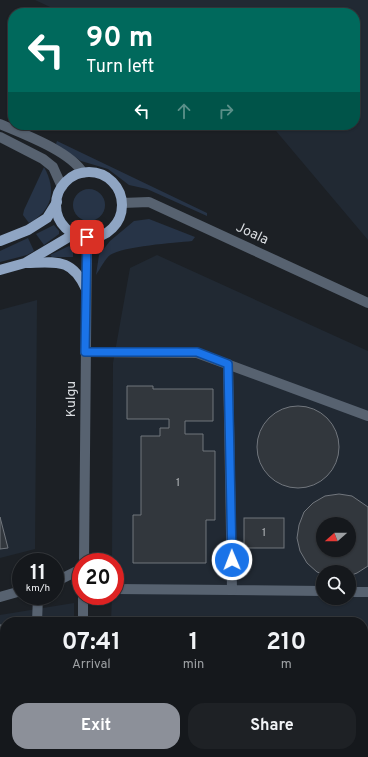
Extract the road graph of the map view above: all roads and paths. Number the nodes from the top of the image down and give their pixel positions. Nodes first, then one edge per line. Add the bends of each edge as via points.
1 (14, 130) edge
2 (0, 137) edge
3 (81, 170) junction
4 (62, 187) junction
5 (57, 202) junction
6 (122, 203) junction
7 (74, 234) junction
8 (87, 237) junction
9 (0, 241) edge
10 (25, 263) junction
11 (0, 270) edge
12 (86, 289) junction
13 (368, 302) edge
14 (85, 352) junction
15 (228, 364) junction
16 (368, 416) edge
17 (84, 553) edge
18 (124, 589) edge
19 (232, 590) junction
20 (316, 591) edge
21 (356, 592) edge
22 (368, 592) edge
23 (12, 594) edge
24 (0, 597) edge
25 (38, 605) edge
26 (83, 605) edge
27 (37, 617) edge
28 (83, 617) edge

1 - 3 street via 50,146
2 - 4 street via 53,166
3 - 4 main road
3 - 6 main road via 112,181 118,189
4 - 5 main road
5 - 7 main road via 62,224
5 - 9 main road via 47,218 28,230
6 - 8 main road via 118,221 111,230 102,235
6 - 13 street, Joala via 149,202
7 - 8 main road
7 - 10 main road
8 - 12 street, Kulgu
10 - 11 main road
10 - 12 main road via 65,263 80,276
12 - 14 street, Kulgu
14 - 15 street via 197,352
14 - 17 street, Kulgu
15 - 16 street
15 - 19 street
18 - 19 street
19 - 20 street
21 - 22 street
23 - 24 street
25 - 27 street
26 - 28 street

